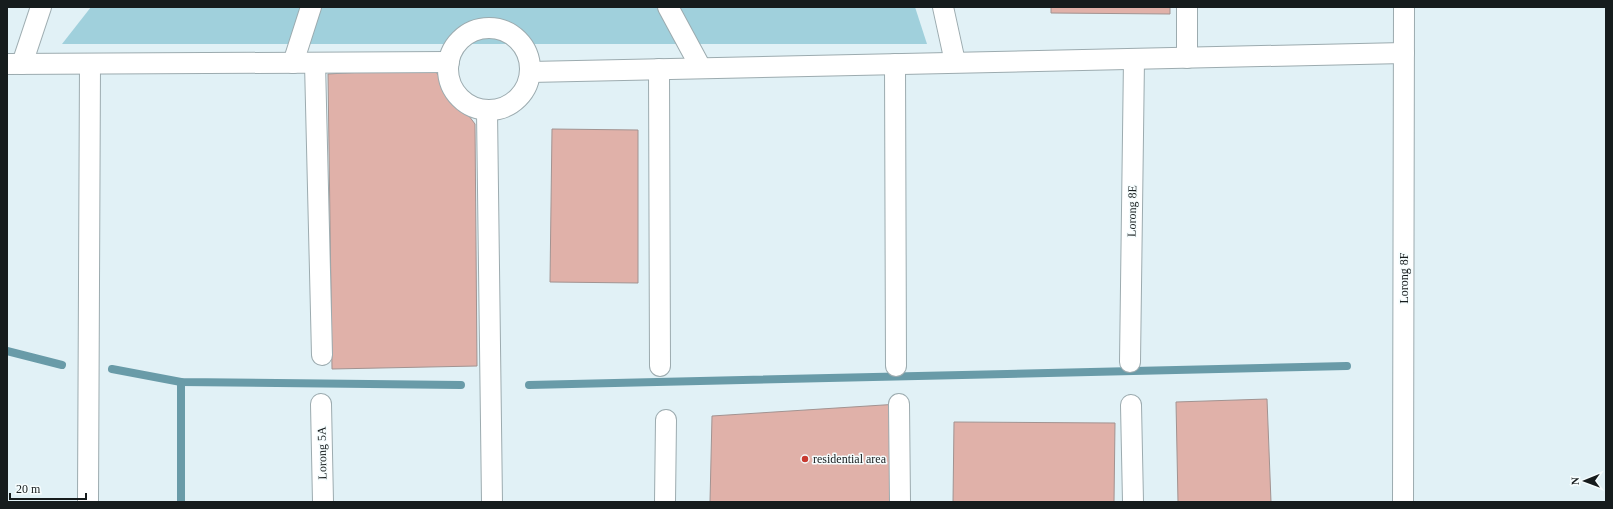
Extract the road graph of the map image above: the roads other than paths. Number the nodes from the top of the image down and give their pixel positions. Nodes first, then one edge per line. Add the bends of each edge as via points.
1 (42, 7) edge
2 (312, 7) edge
3 (668, 7) edge
4 (943, 7) edge
5 (1187, 7) edge
6 (1404, 7) edge
7 (1404, 53) junction
8 (1187, 58) junction
9 (1134, 59) junction
10 (449, 62) junction
11 (955, 62) junction
12 (292, 63) junction
13 (315, 63) junction
14 (14, 64) edge
15 (90, 64) junction
16 (895, 64) junction
17 (701, 68) junction
18 (659, 69) junction
19 (530, 72) junction
20 (487, 111) junction
21 (322, 355) dead end
22 (1130, 362) dead end
23 (660, 366) dead end
24 (896, 366) dead end
25 (321, 404) dead end
26 (899, 404) dead end
27 (1131, 405) dead end
28 (666, 420) dead end
29 (88, 502) edge
30 (323, 502) edge
31 (492, 502) edge
32 (665, 502) edge
33 (900, 502) edge
34 (1133, 502) edge
35 (1403, 502) edge

1 - 14 street
2 - 12 street
3 - 17 street
4 - 11 street
5 - 8 street
6 - 7 street, Lorong 8F
7 - 8 street
7 - 35 street, Lorong 8F
8 - 9 street
9 - 11 street
9 - 22 street, Lorong 8E
10 - 13 street
10 - 19 street via 454,49 462,39 474,31 487,28 501,30 513,36 523,46 529,58
10 - 20 street via 449,76 462,100 474,108
11 - 16 street
12 - 13 street
12 - 15 street
13 - 21 street
14 - 15 street
15 - 29 street
16 - 17 street
16 - 24 street
17 - 18 street
18 - 19 street
18 - 23 street
19 - 20 street via 528,84 512,104
20 - 31 street
25 - 30 street, Lorong 5A
26 - 33 street
27 - 34 street
28 - 32 street

